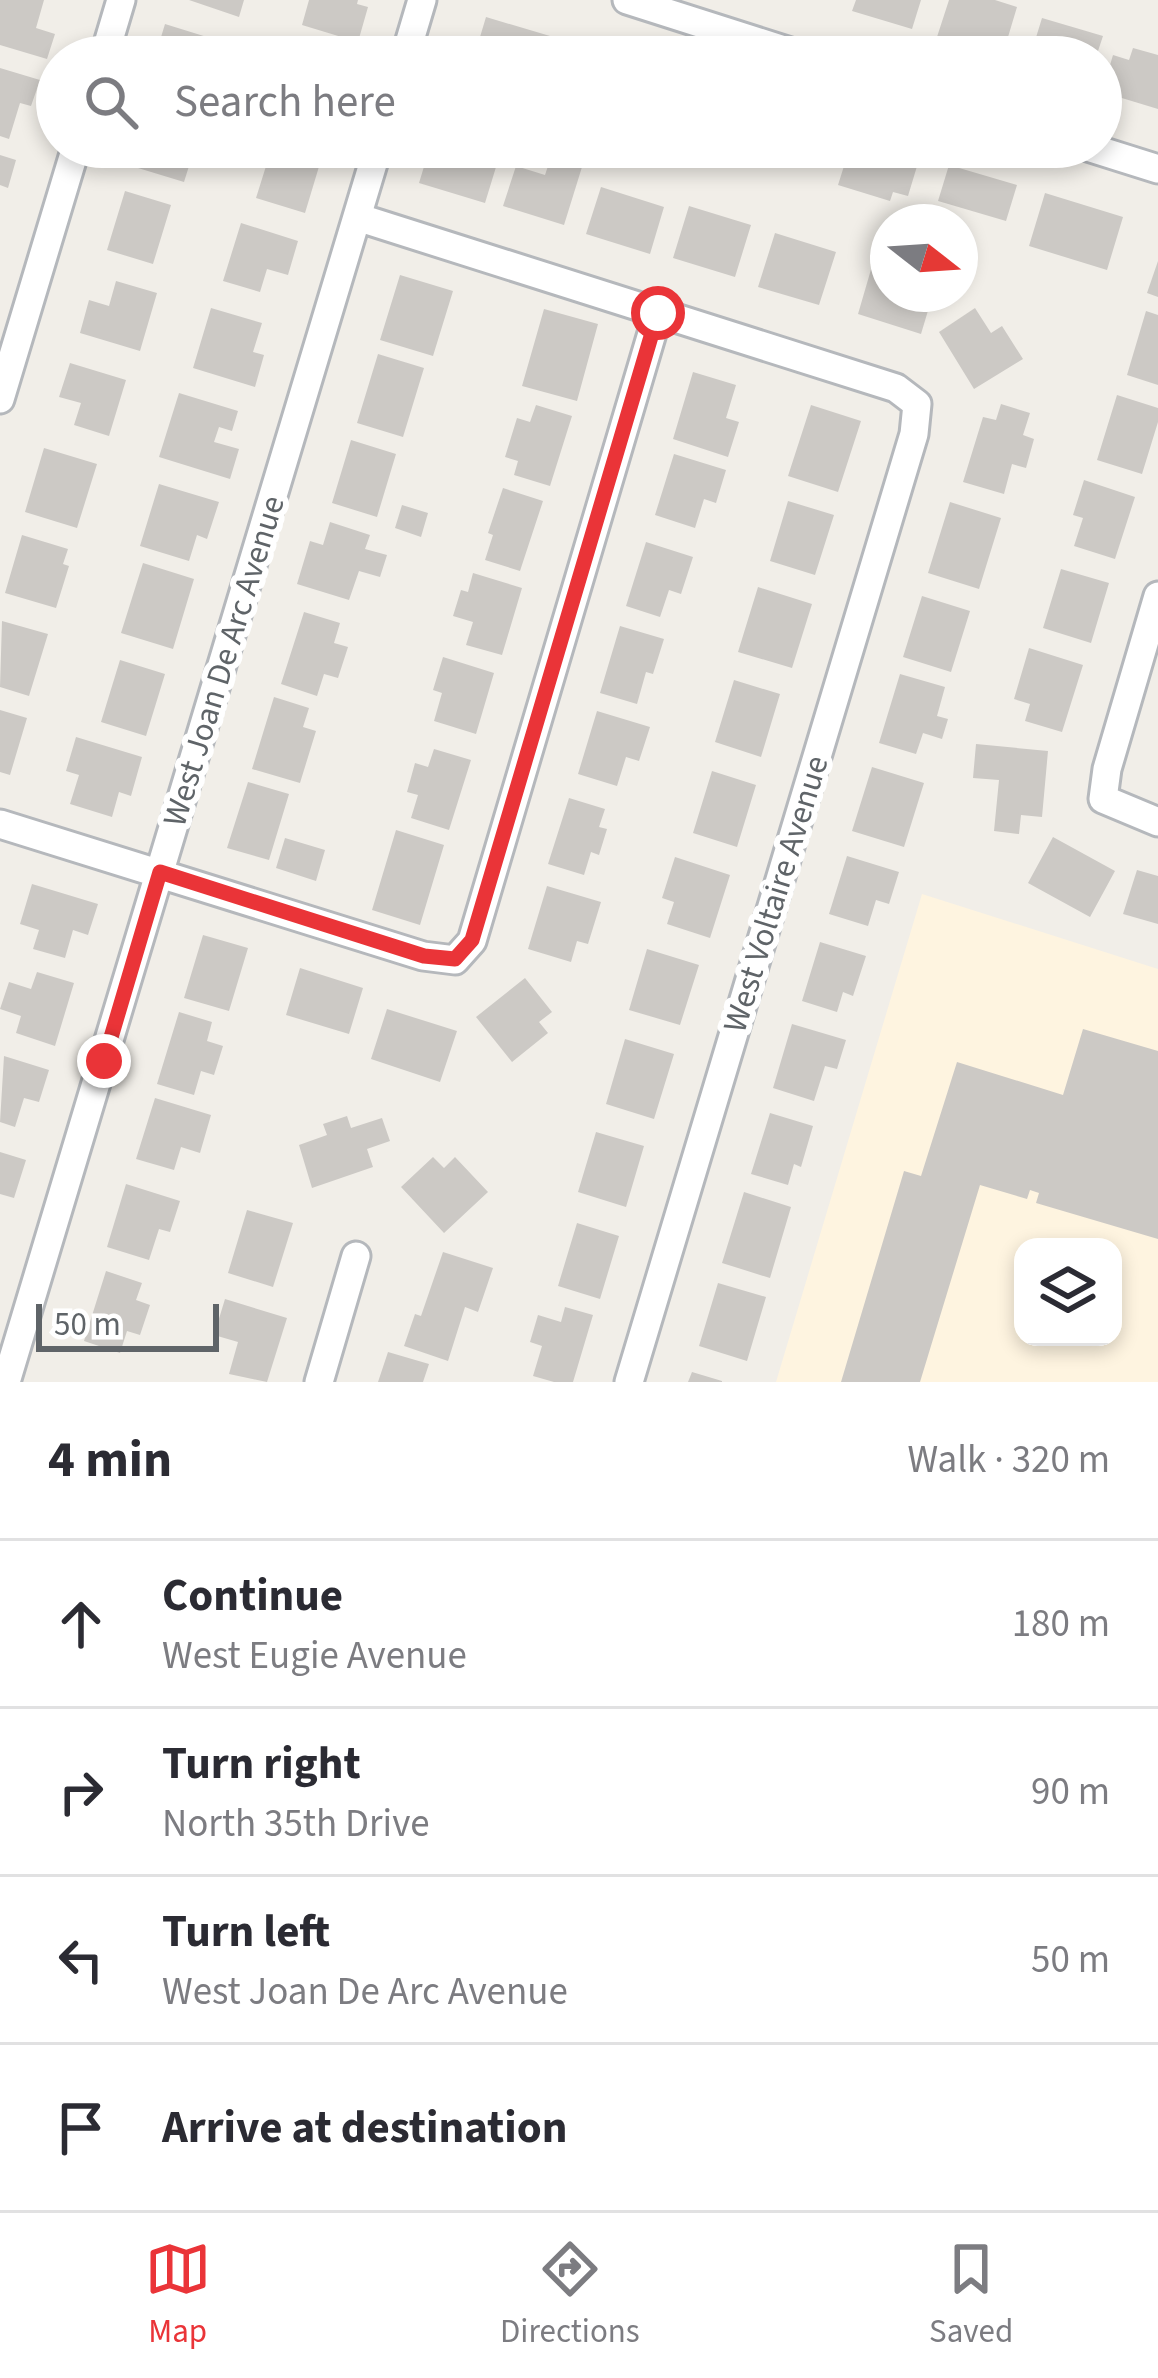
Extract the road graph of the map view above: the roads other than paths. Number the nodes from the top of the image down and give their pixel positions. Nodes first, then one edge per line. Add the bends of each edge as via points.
1 (121, 0) edge
2 (422, 0) edge
3 (627, 0) edge
4 (110, 36) edge
5 (411, 36) edge
6 (740, 36) edge
7 (1122, 158) edge
8 (70, 168) edge
9 (372, 168) edge
10 (1158, 169) edge
11 (357, 217) junction
12 (658, 313) junction
13 (0, 399) edge
14 (1158, 596) edge
15 (1158, 822) edge
16 (0, 824) edge
17 (160, 872) junction
18 (356, 1256) dead end
19 (6, 1382) edge
20 (320, 1382) edge
21 (629, 1382) edge

1 - 4 street
2 - 5 street
3 - 6 street
7 - 10 street
8 - 13 street
9 - 11 street, West Joan De Arc Avenue
11 - 12 street
11 - 17 street, West Joan De Arc Avenue
12 - 17 street via 472,940 455,959 424,956
12 - 21 street, West Voltaire Avenue via 896,388 917,404
14 - 15 street via 1103,799
16 - 17 street
17 - 19 street, West Joan De Arc Avenue
18 - 20 street

